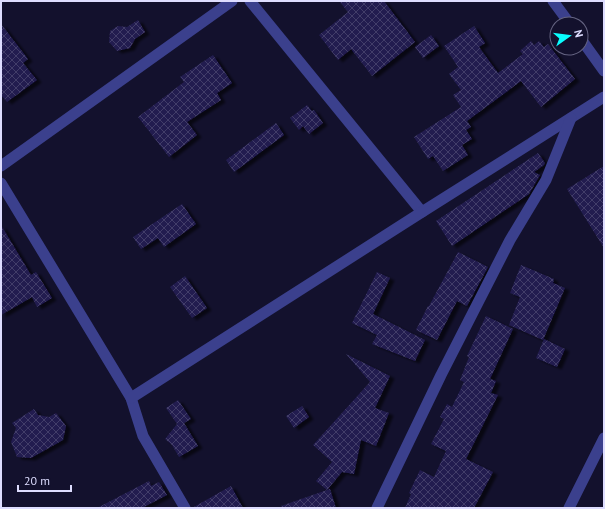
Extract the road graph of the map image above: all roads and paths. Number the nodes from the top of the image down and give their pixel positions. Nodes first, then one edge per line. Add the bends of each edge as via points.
1 (232, 1) edge
2 (250, 1) edge
3 (553, 1) edge
4 (564, 16) edge
5 (589, 50) edge
6 (604, 71) edge
7 (604, 97) edge
8 (571, 118) junction
9 (1, 166) edge
10 (1, 183) edge
11 (422, 212) junction
12 (131, 398) junction
13 (604, 438) edge
14 (185, 508) edge
15 (377, 508) edge
16 (569, 508) edge

1 - 9 street
2 - 11 street
3 - 4 street
5 - 6 street
7 - 8 street
8 - 11 street
8 - 15 street via 546,180 510,240
10 - 12 street
11 - 12 street
12 - 14 street via 143,436
13 - 16 street

